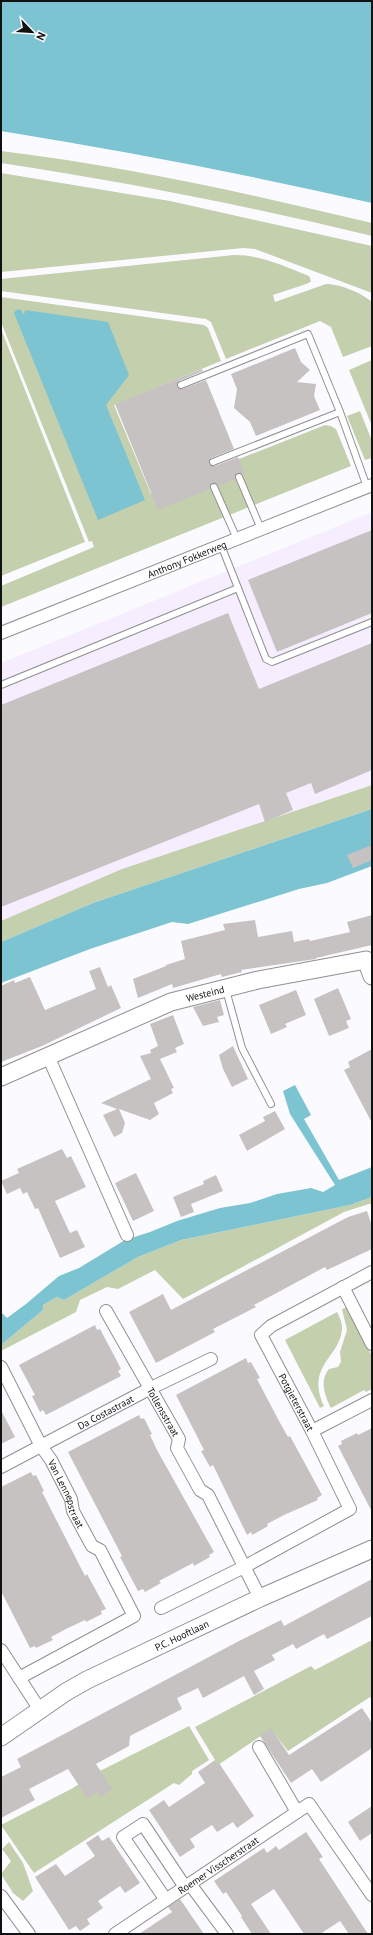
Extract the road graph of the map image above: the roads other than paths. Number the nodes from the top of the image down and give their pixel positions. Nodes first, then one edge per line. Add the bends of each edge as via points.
1 (181, 385) dead end
2 (340, 412) junction
3 (213, 462) dead end
4 (239, 477) dead end
5 (370, 486) edge
6 (214, 487) dead end
7 (260, 529) junction
8 (237, 539) junction
9 (221, 545) junction
10 (238, 588) junction
11 (372, 622) edge
12 (1, 633) edge
13 (1, 685) edge
14 (369, 960) edge
15 (372, 976) edge
16 (226, 988) junction
17 (48, 1056) junction
18 (1, 1077) edge
19 (271, 1104) dead end
20 (127, 1235) dead end
21 (372, 1272) edge
22 (343, 1287) junction
23 (106, 1311) dead end
24 (372, 1344) edge
25 (211, 1359) dead end
26 (1, 1367) edge
27 (149, 1389) junction
28 (372, 1400) edge
29 (312, 1431) junction
30 (41, 1446) junction
31 (1, 1467) edge
32 (372, 1549) edge
33 (244, 1567) junction
34 (260, 1598) junction
35 (161, 1608) dead end
36 (1, 1650) edge
37 (19, 1678) junction
38 (40, 1710) junction
39 (1, 1737) edge
40 (259, 1748) dead end
41 (297, 1812) junction
42 (188, 1886) junction
43 (372, 1895) edge
44 (1, 1896) edge
45 (166, 1900) junction
46 (130, 1930) edge
47 (27, 1933) edge
48 (115, 1934) edge
49 (227, 1934) edge

1 - 2 lane via 308,334
2 - 3 lane
2 - 5 lane
4 - 7 lane
5 - 7 street, Anthony Fokkerweg
6 - 8 lane
7 - 8 street, Anthony Fokkerweg
8 - 9 street, Anthony Fokkerweg
9 - 10 lane
9 - 12 street, Anthony Fokkerweg
10 - 11 lane via 266,659 272,662
10 - 13 lane
14 - 15 street
14 - 16 street, Westeind
16 - 17 street, Westeind via 171,1002
16 - 19 lane via 242,1048
17 - 18 street, Westeind
17 - 20 street
21 - 22 street
22 - 24 street
22 - 29 street, Potgieterstraat via 271,1326 261,1335
23 - 27 street, Tollensstraat
25 - 27 street, Da Costastraat
26 - 30 street, Van Lennepstraat
27 - 30 street, Da Costastraat
27 - 33 street, Tollensstraat via 179,1439 177,1448 200,1490 208,1495
28 - 29 street, Potgieterstraat
29 - 33 street via 350,1509
30 - 31 street, Da Costastraat
30 - 37 street, Van Lennepstraat via 71,1499 73,1511 88,1539 92,1546 100,1550 134,1616
32 - 34 street, P.C. Hooftlaan
33 - 34 street, Tollensstraat
33 - 35 street
34 - 38 street, P.C. Hooftlaan via 87,1680
36 - 37 street
37 - 38 street
38 - 39 street, P.C. Hooftlaan
40 - 41 street
41 - 42 street, Roemer Visscherstraat
41 - 43 street, Roemer Visscherstraat via 309,1804
42 - 45 street, Roemer Visscherstraat
42 - 45 street via 143,1824 123,1837
42 - 49 street
44 - 47 street
45 - 46 street, Roemer Visscherstraat
46 - 48 street, Roemer Visscherstraat

